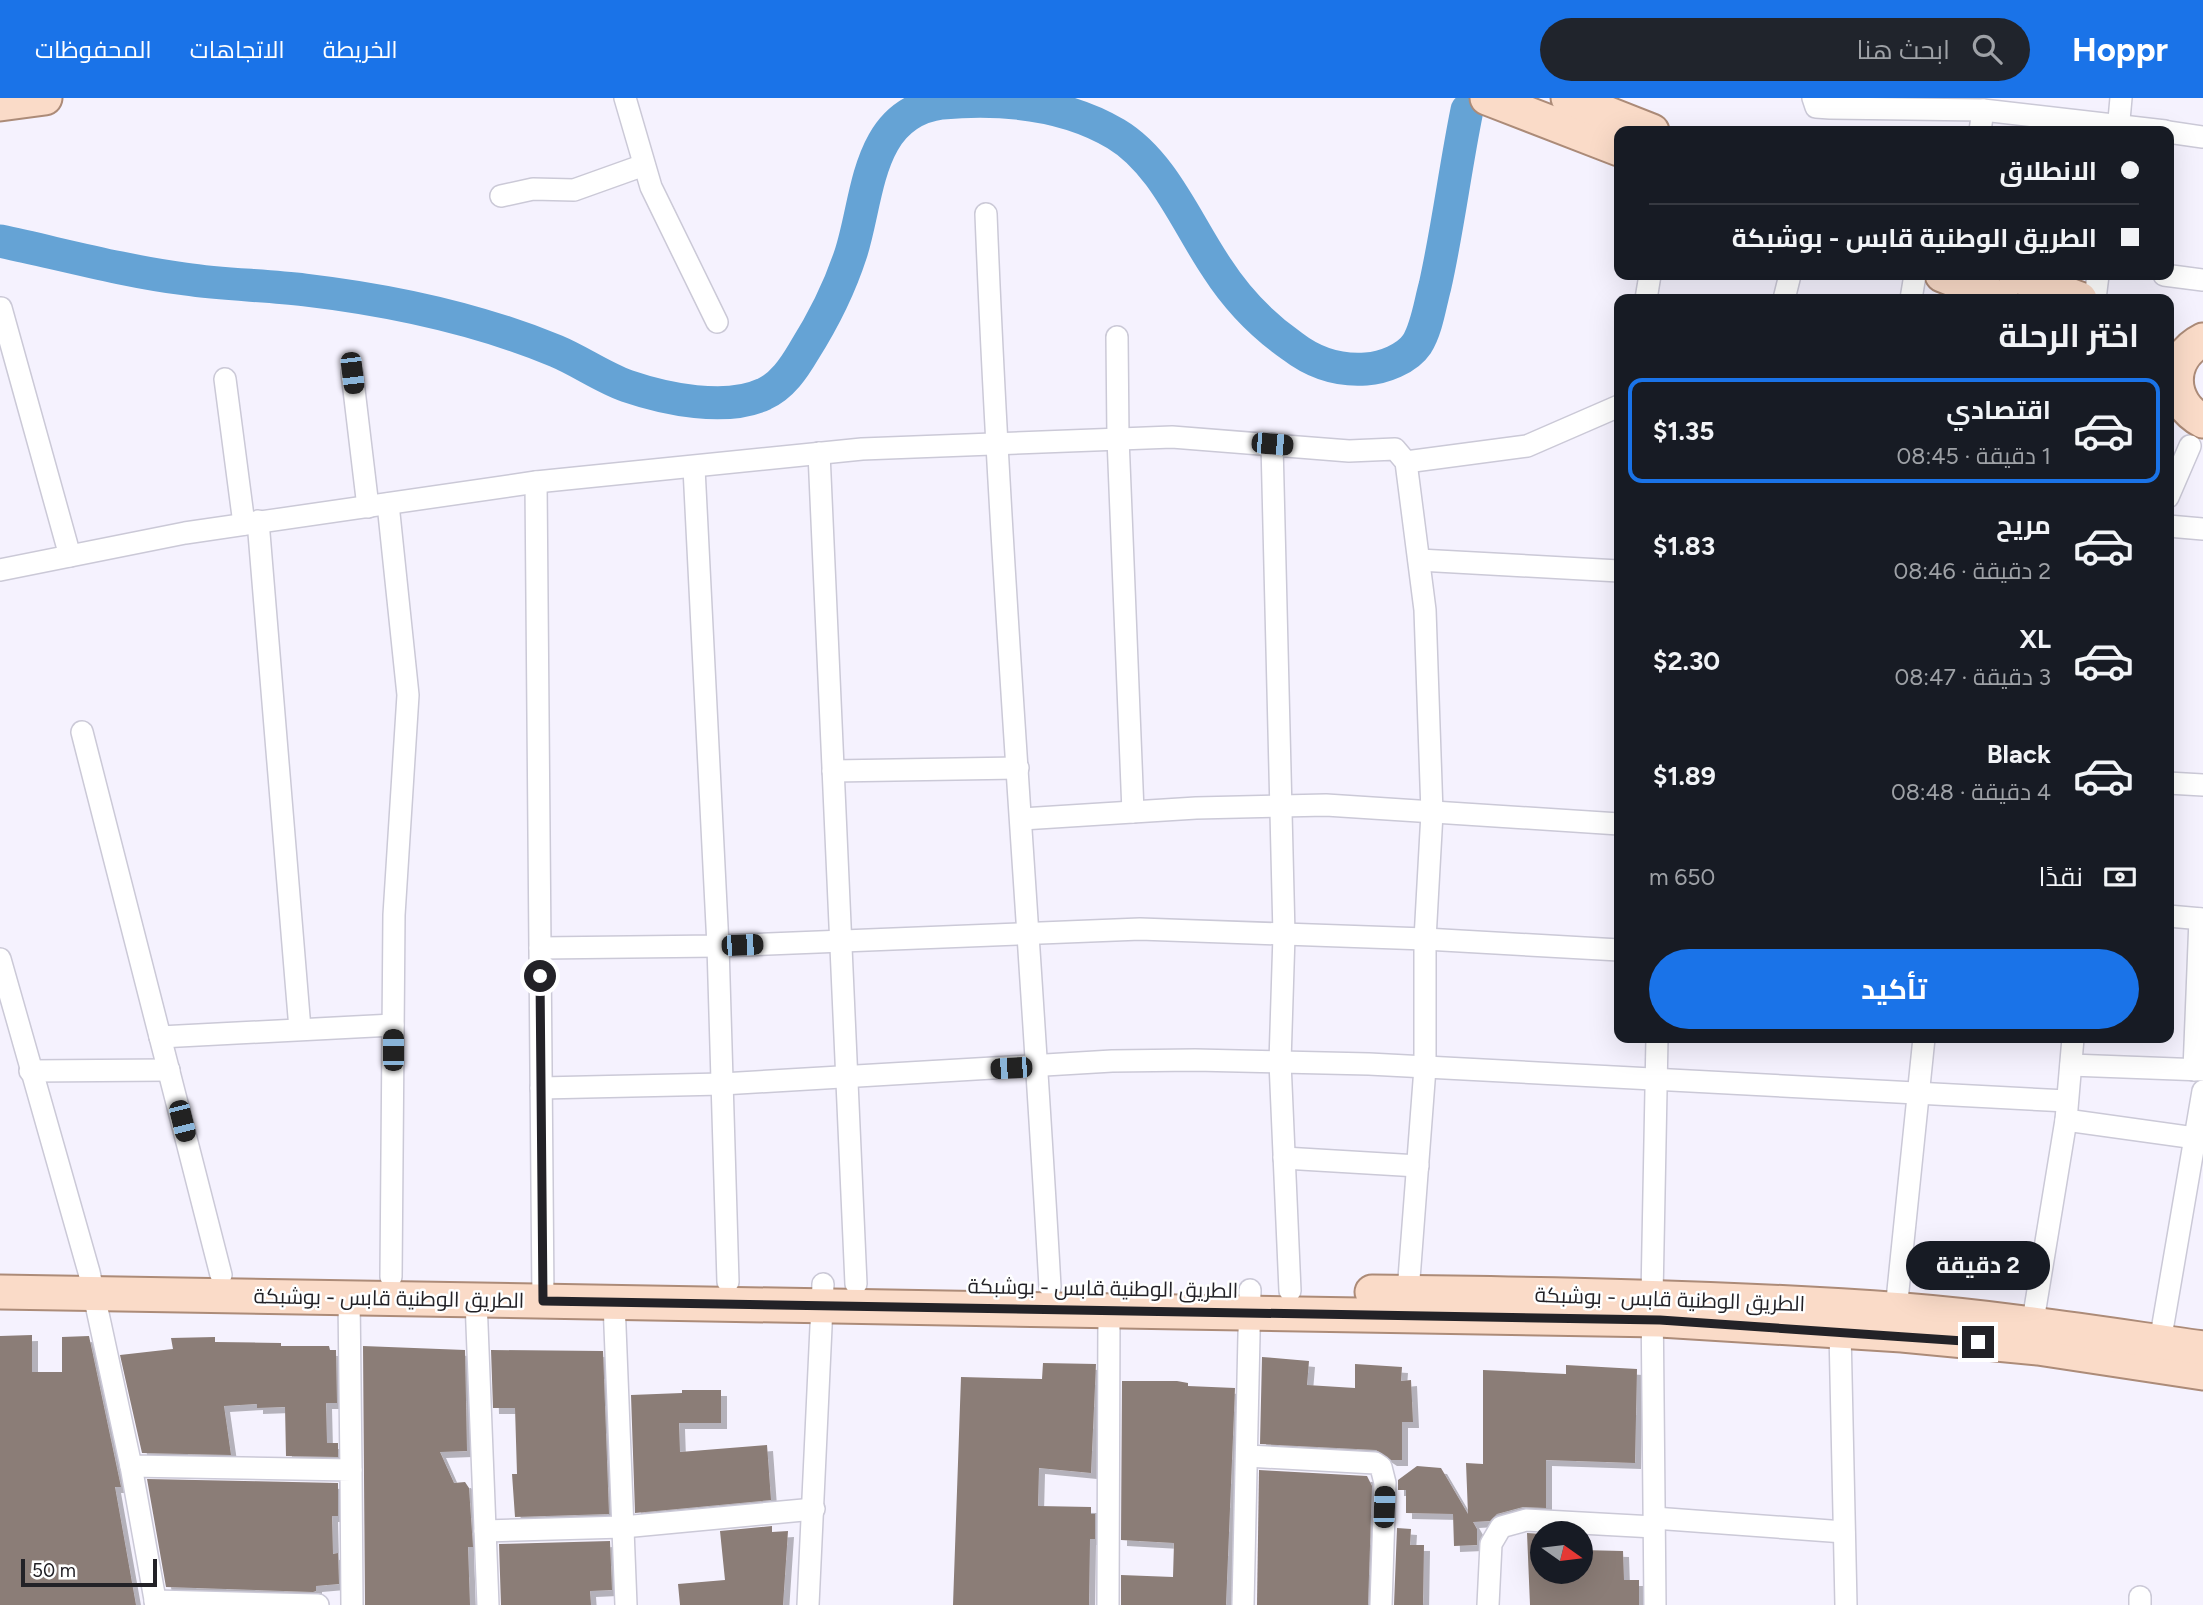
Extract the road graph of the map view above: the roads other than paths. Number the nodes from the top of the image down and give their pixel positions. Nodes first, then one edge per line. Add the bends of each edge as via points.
1 (45, 98) edge
2 (625, 98) edge
3 (1487, 98) edge
4 (1567, 98) edge
5 (1813, 98) edge
6 (2121, 98) edge
7 (0, 104) edge
8 (2045, 108) edge
9 (1982, 121) edge
10 (1639, 126) edge
11 (2111, 126) edge
12 (2118, 126) edge
13 (2174, 133) edge
14 (2203, 137) edge
15 (1614, 147) edge
16 (644, 165) junction
17 (501, 196) dead end
18 (986, 214) dead end
19 (2174, 276) edge
20 (1954, 280) edge
21 (2029, 280) edge
22 (2203, 280) edge
23 (1990, 294) edge
24 (2066, 294) edge
25 (1, 308) edge
26 (717, 322) dead end
27 (1117, 337) dead end
28 (2188, 340) edge
29 (352, 373) dead end
30 (225, 379) dead end
31 (1614, 408) edge
32 (2189, 417) edge
33 (1118, 438) junction
34 (995, 443) junction
35 (1272, 444) junction
36 (819, 453) junction
37 (1406, 462) junction
38 (694, 468) junction
39 (2174, 473) edge
40 (536, 482) junction
41 (378, 506) junction
42 (251, 522) junction
43 (2174, 527) edge
44 (2203, 529) edge
45 (70, 556) junction
46 (1419, 560) junction
47 (0, 570) edge
48 (1614, 571) edge
49 (82, 732) dead end
50 (1018, 768) junction
51 (833, 771) junction
52 (2174, 783) edge
53 (2203, 785) edge
54 (1280, 805) junction
55 (1133, 812) junction
56 (1432, 813) junction
57 (1022, 819) junction
58 (1614, 824) edge
59 (2174, 917) edge
60 (2202, 919) edge
61 (1026, 933) junction
62 (1284, 935) junction
63 (1425, 939) junction
64 (840, 942) junction
65 (718, 946) junction
66 (540, 948) junction
67 (1614, 950) edge
68 (0, 960) edge
69 (4, 993) edge
70 (393, 1025) junction
71 (300, 1029) junction
72 (160, 1037) junction
73 (1657, 1043) edge
74 (1924, 1043) edge
75 (2073, 1043) edge
76 (1280, 1062) junction
77 (2071, 1065) junction
78 (1038, 1066) junction
79 (1425, 1068) junction
80 (169, 1070) junction
81 (2198, 1070) edge
82 (30, 1071) junction
83 (845, 1077) junction
84 (1655, 1080) junction
85 (722, 1084) junction
86 (541, 1088) junction
87 (2203, 1091) edge
88 (1919, 1094) junction
89 (2066, 1111) junction
90 (2200, 1139) edge
91 (1284, 1158) junction
92 (1418, 1166) junction
93 (0, 1271) edge
94 (221, 1275) junction
95 (391, 1277) junction
96 (728, 1282) junction
97 (92, 1283) junction
98 (856, 1284) junction
99 (1049, 1287) junction
100 (543, 1290) junction
101 (1290, 1291) junction
102 (0, 1292) edge
103 (1408, 1292) junction
104 (822, 1294) junction
105 (349, 1297) junction
106 (476, 1300) junction
107 (1250, 1301) junction
108 (614, 1302) junction
109 (1652, 1308) junction
110 (1109, 1310) junction
111 (1896, 1310) junction
112 (1840, 1331) junction
113 (2031, 1335) junction
114 (2160, 1342) junction
115 (2203, 1348) edge
116 (2203, 1373) edge
117 (1247, 1456) junction
118 (131, 1466) junction
119 (351, 1469) junction
120 (814, 1509) junction
121 (1654, 1523) junction
122 (623, 1527) junction
123 (485, 1531) junction
124 (1844, 1532) junction
125 (155, 1603) edge
126 (318, 1605) edge
127 (352, 1605) edge
128 (488, 1605) edge
129 (626, 1605) edge
130 (807, 1605) edge
131 (1108, 1605) edge
132 (1243, 1605) edge
133 (1381, 1605) edge
134 (1488, 1605) edge
135 (1654, 1605) edge
136 (1846, 1605) edge

1 - 7 main road
2 - 16 street
3 - 15 main road
4 - 10 main road
5 - 9 street via 1816,107
6 - 12 street
8 - 9 street
8 - 11 street
13 - 14 street
16 - 17 street via 575,190 533,189
16 - 26 street
18 - 34 street
19 - 22 street
20 - 23 main road
21 - 24 main road
25 - 45 street
27 - 33 street
28 - 32 main road via 2175,383
29 - 41 street
30 - 42 street
31 - 37 street via 1527,446
32 - 39 street
33 - 34 street
33 - 35 street via 1187,437
33 - 55 street
34 - 36 street
34 - 50 street
35 - 37 street via 1349,451 1395,449
35 - 54 street
36 - 38 street
36 - 51 street
37 - 46 street
38 - 40 street
38 - 65 street
40 - 41 street
40 - 66 street
41 - 42 street
41 - 70 street via 408,695 398,808
42 - 45 street
42 - 71 street
43 - 44 street
45 - 47 street
46 - 48 street
46 - 56 street via 1427,642
49 - 72 street
50 - 51 street
50 - 57 street
51 - 64 street
52 - 53 street
54 - 55 street
54 - 56 street
54 - 62 street
55 - 57 street
56 - 58 street
56 - 63 street
57 - 61 street
59 - 60 street
60 - 81 street
61 - 62 street via 1140,929
61 - 64 street
61 - 78 street
62 - 63 street
62 - 76 street
63 - 67 street
63 - 79 street
64 - 65 street
64 - 83 street
65 - 66 street
65 - 85 street
66 - 86 street
68 - 69 street
69 - 82 street
70 - 71 street
70 - 95 street
71 - 72 street
72 - 80 street
73 - 84 street
74 - 88 street
75 - 77 street
76 - 78 street via 1133,1060
76 - 79 street
76 - 91 street
77 - 81 street
77 - 89 street
78 - 83 street
78 - 99 street
79 - 84 street
79 - 92 street
80 - 82 street
80 - 94 street
82 - 97 street
83 - 85 street
83 - 98 street
84 - 88 street
84 - 109 street
85 - 86 street
85 - 96 street
86 - 100 street
87 - 90 street
88 - 89 street
88 - 111 street
89 - 90 street
89 - 113 street
90 - 114 street
91 - 92 street
91 - 101 street
92 - 103 street
93 - 97 main road, الطريق الوطنية قابس - بوشبكة
94 - 95 main road, الطريق الوطنية قابس - بوشبكة
94 - 97 main road, الطريق الوطنية قابس - بوشبكة
95 - 100 main road, الطريق الوطنية قابس - بوشبكة
96 - 100 main road, الطريق الوطنية قابس - بوشبكة
96 - 104 main road, الطريق الوطنية قابس - بوشبكة
97 - 102 main road, الطريق الوطنية قابس - بوشبكة
97 - 105 main road, الطريق الوطنية قابس - بوشبكة
97 - 118 street
98 - 99 main road, الطريق الوطنية قابس - بوشبكة
98 - 104 main road, الطريق الوطنية قابس - بوشبكة
99 - 107 main road, الطريق الوطنية قابس - بوشبكة
100 - 106 main road, الطريق الوطنية قابس - بوشبكة
100 - 108 main road, الطريق الوطنية قابس - بوشبكة
101 - 103 main road, الطريق الوطنية قابس - بوشبكة
101 - 107 main road, الطريق الوطنية قابس - بوشبكة
103 - 109 main road, الطريق الوطنية قابس - بوشبكة
104 - 108 main road, الطريق الوطنية قابس - بوشبكة
104 - 110 main road, الطريق الوطنية قابس - بوشبكة
104 - 120 street
105 - 106 main road, الطريق الوطنية قابس - بوشبكة
105 - 119 street
106 - 123 street
107 - 109 main road, الطريق الوطنية قابس - بوشبكة
107 - 110 main road, الطريق الوطنية قابس - بوشبكة
107 - 117 street
108 - 122 street
109 - 111 main road, الطريق الوطنية قابس - بوشبكة
109 - 112 main road, الطريق الوطنية قابس - بوشبكة
109 - 121 street
110 - 131 street
111 - 113 main road, الطريق الوطنية قابس - بوشبكة
112 - 113 main road, الطريق الوطنية قابس - بوشبكة
112 - 124 street
113 - 114 main road, الطريق الوطنية قابس - بوشبكة
113 - 116 main road, الطريق الوطنية قابس - بوشبكة
114 - 115 main road, الطريق الوطنية قابس - بوشبكة
117 - 132 street
117 - 133 street via 1376,1463 1381,1467 1385,1483
118 - 119 street
118 - 125 street
119 - 127 street
120 - 122 street
120 - 130 street
121 - 124 street
121 - 134 street via 1526,1520 1501,1527 1491,1544
121 - 135 street
122 - 123 street
122 - 129 street
123 - 128 street
124 - 136 street
125 - 126 street

